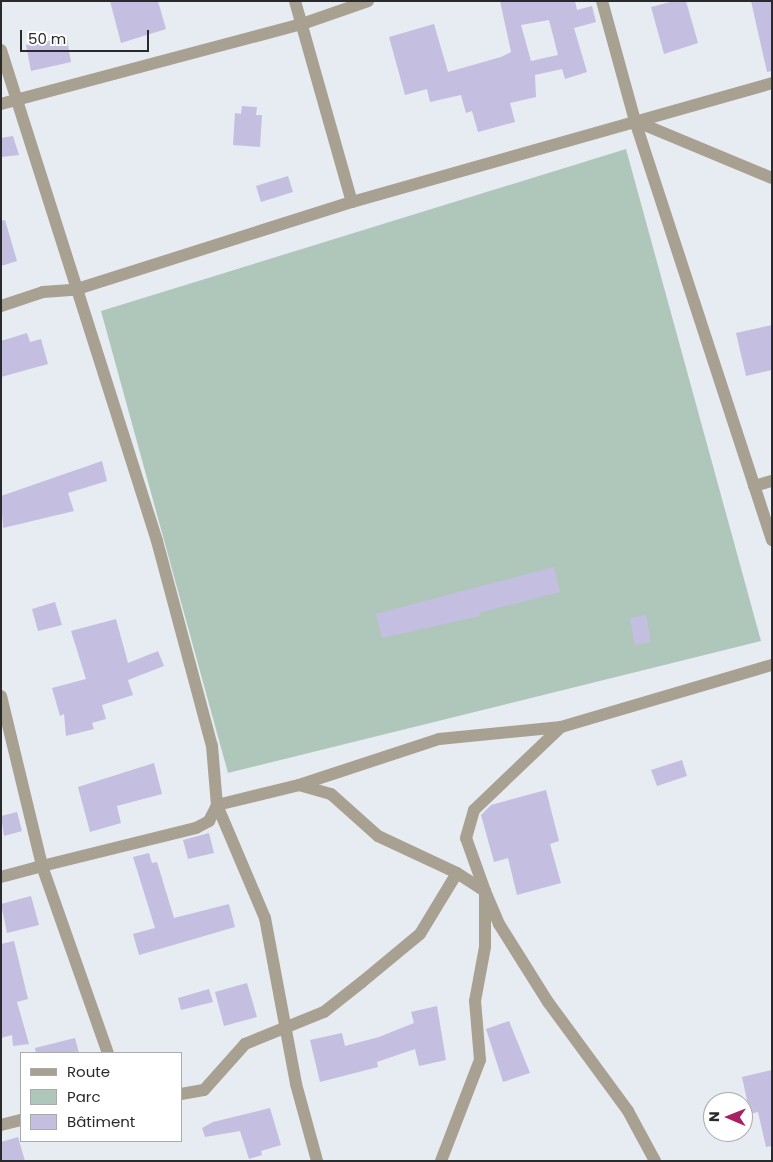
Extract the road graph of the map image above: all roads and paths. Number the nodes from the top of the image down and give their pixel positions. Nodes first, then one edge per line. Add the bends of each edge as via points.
1 (295, 1) edge
2 (368, 1) edge
3 (602, 1) edge
4 (302, 24) junction
5 (1, 50) edge
6 (772, 83) edge
7 (18, 98) junction
8 (1, 104) edge
9 (636, 121) junction
10 (772, 178) edge
11 (352, 202) junction
12 (74, 290) junction
13 (1, 306) edge
14 (772, 481) edge
15 (754, 486) junction
16 (772, 540) edge
17 (772, 666) edge
18 (1, 699) edge
19 (561, 727) junction
20 (299, 785) junction
21 (217, 805) junction
22 (42, 866) junction
23 (457, 873) junction
24 (1, 877) edge
25 (484, 891) junction
26 (285, 1031) junction
27 (108, 1052) edge
28 (182, 1094) edge
29 (20, 1120) edge
30 (1, 1125) edge
31 (317, 1161) edge
32 (441, 1161) edge
33 (655, 1161) edge

1 - 4 street
2 - 4 street
3 - 9 street
4 - 7 street
4 - 11 street
5 - 7 street
6 - 9 street
7 - 8 street
7 - 12 street via 51,196
9 - 10 street
9 - 11 street
9 - 15 street
11 - 12 street
12 - 13 street via 43,292
12 - 21 street via 112,393 157,541 212,746
14 - 15 street
15 - 16 street
17 - 19 street
18 - 22 street
19 - 20 street via 439,739
19 - 25 street via 474,810 466,838
20 - 21 street
20 - 23 street via 331,794 378,836
21 - 22 street via 208,821 196,828
21 - 26 street via 265,918
22 - 24 street
22 - 27 street
23 - 25 street
23 - 26 street via 420,934 324,1012
25 - 32 street via 485,947 475,1001 480,1060
25 - 33 street via 499,924 548,1002 628,1111
26 - 28 street via 245,1044 204,1090
26 - 31 street
29 - 30 street

